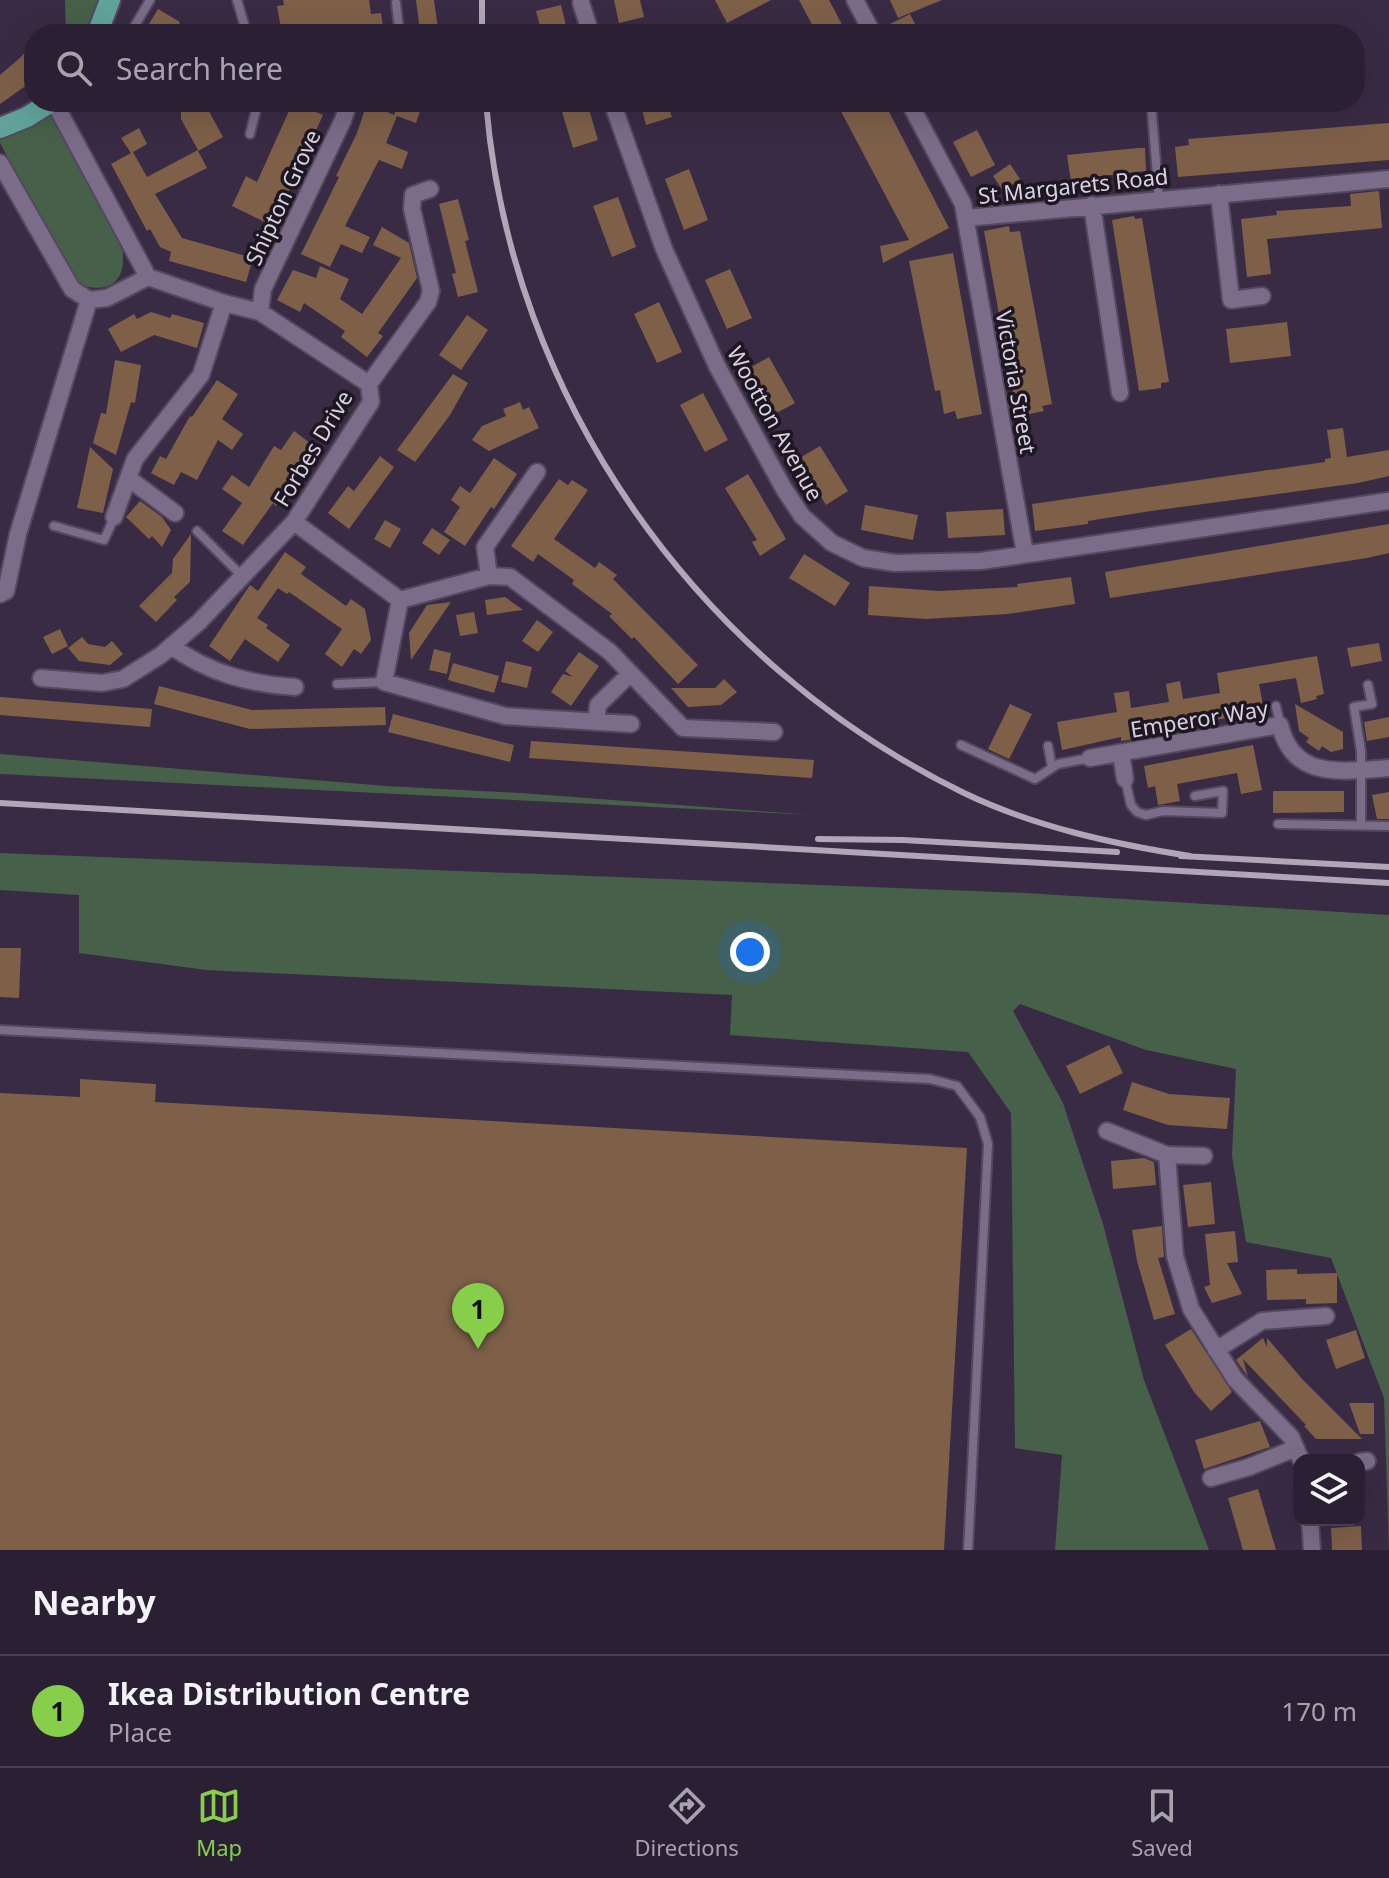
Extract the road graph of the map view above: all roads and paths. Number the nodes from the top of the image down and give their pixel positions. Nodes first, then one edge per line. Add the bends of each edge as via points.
1 (110, 0) edge
2 (150, 0) edge
3 (237, 0) edge
4 (855, 0) edge
5 (580, 2) edge
6 (396, 3) dead end
7 (101, 24) edge
8 (136, 24) edge
9 (244, 24) edge
10 (398, 24) edge
11 (588, 24) edge
12 (868, 24) edge
13 (35, 112) edge
14 (57, 112) edge
15 (256, 112) edge
16 (346, 112) edge
17 (616, 112) edge
18 (914, 112) edge
19 (1152, 112) edge
20 (0, 128) edge
21 (250, 134) dead end
22 (0, 163) edge
23 (1389, 179) edge
24 (430, 189) dead end
25 (1219, 194) junction
26 (1159, 199) junction
27 (1092, 205) junction
28 (966, 218) junction
29 (148, 277) junction
30 (1262, 296) dead end
31 (89, 300) junction
32 (224, 303) junction
33 (260, 312) junction
34 (369, 384) junction
35 (1120, 393) dead end
36 (537, 472) dead end
37 (128, 478) junction
38 (1389, 501) edge
39 (175, 513) dead end
40 (114, 517) joint
41 (294, 522) junction
42 (54, 526) dead end
43 (197, 531) dead end
44 (1025, 554) junction
45 (242, 576) junction
46 (489, 576) junction
47 (0, 594) edge
48 (400, 600) junction
49 (171, 646) junction
50 (630, 674) junction
51 (41, 678) dead end
52 (384, 682) junction
53 (337, 684) dead end
54 (1368, 685) dead end
55 (295, 687) dead end
56 (1276, 706) dead end
57 (596, 722) junction
58 (631, 724) dead end
59 (1280, 725) junction
60 (774, 732) dead end
61 (961, 745) dead end
62 (1048, 746) dead end
63 (1121, 753) junction
64 (1090, 758) joint
65 (1052, 767) junction
66 (1389, 768) edge
67 (1361, 770) junction
68 (1125, 779) joint
69 (1195, 796) dead end
70 (1278, 824) dead end
71 (1361, 825) junction
72 (1389, 826) edge
73 (0, 1030) edge
74 (1107, 1131) dead end
75 (1167, 1155) junction
76 (1204, 1156) dead end
77 (1326, 1316) dead end
78 (1216, 1350) junction
79 (1298, 1454) edge
80 (1293, 1455) edge
81 (1211, 1478) dead end
82 (1310, 1526) edge
83 (968, 1550) edge
84 (1312, 1550) edge

1 - 7 main road
2 - 8 lane
3 - 9 lane
4 - 12 street
5 - 11 street
6 - 10 lane
13 - 20 main road
14 - 29 street
15 - 21 lane
16 - 33 street, Shipton Grove via 263,289
17 - 44 street, Wootton Avenue via 664,249 717,366 802,516 832,543 863,558 932,564
18 - 28 street, St Margarets Road
19 - 26 lane
22 - 31 street via 63,276
23 - 25 street, St Margarets Road
24 - 34 street via 413,195 412,209 431,291 428,302
25 - 26 street, St Margarets Road
25 - 30 street via 1231,300
26 - 27 street, St Margarets Road
27 - 28 street, St Margarets Road
27 - 35 street
28 - 44 street, Victoria Street
29 - 31 street via 107,298
29 - 32 street, Forbes Drive
31 - 47 street via 18,534 6,591
32 - 33 street, Forbes Drive
32 - 37 street via 201,375 135,459
33 - 34 street, Forbes Drive
34 - 41 street, Forbes Drive via 371,402
36 - 46 street via 485,547
37 - 39 street
37 - 40 street
38 - 44 street, Wootton Avenue
40 - 42 lane via 104,540
41 - 45 street, Forbes Drive
41 - 48 street
43 - 45 lane
45 - 49 street, Forbes Drive
46 - 48 street
46 - 50 street via 510,577 610,652
48 - 52 street
49 - 51 street, Forbes Drive via 123,679 102,683
49 - 55 street via 222,674
50 - 57 street via 598,705
50 - 60 street via 683,728
52 - 53 lane
52 - 57 street via 505,716
54 - 67 lane via 1372,704 1354,707
56 - 59 lane
57 - 58 street
59 - 63 street, Emperor Way
59 - 67 street, Emperor Way via 1284,742 1305,763 1319,770
61 - 65 lane via 1025,777 1035,779
62 - 65 lane
63 - 64 street, Emperor Way
63 - 68 street
64 - 65 lane
66 - 67 street, Emperor Way
67 - 71 lane
68 - 69 lane via 1137,812 1222,813 1223,791
70 - 71 lane
71 - 72 lane
73 - 83 lane via 930,1079 957,1086 980,1117 988,1144
74 - 75 street
75 - 76 street
75 - 78 street via 1175,1256 1191,1309
77 - 78 street via 1262,1321
78 - 79 street via 1235,1379 1291,1437
80 - 81 street
82 - 84 street

